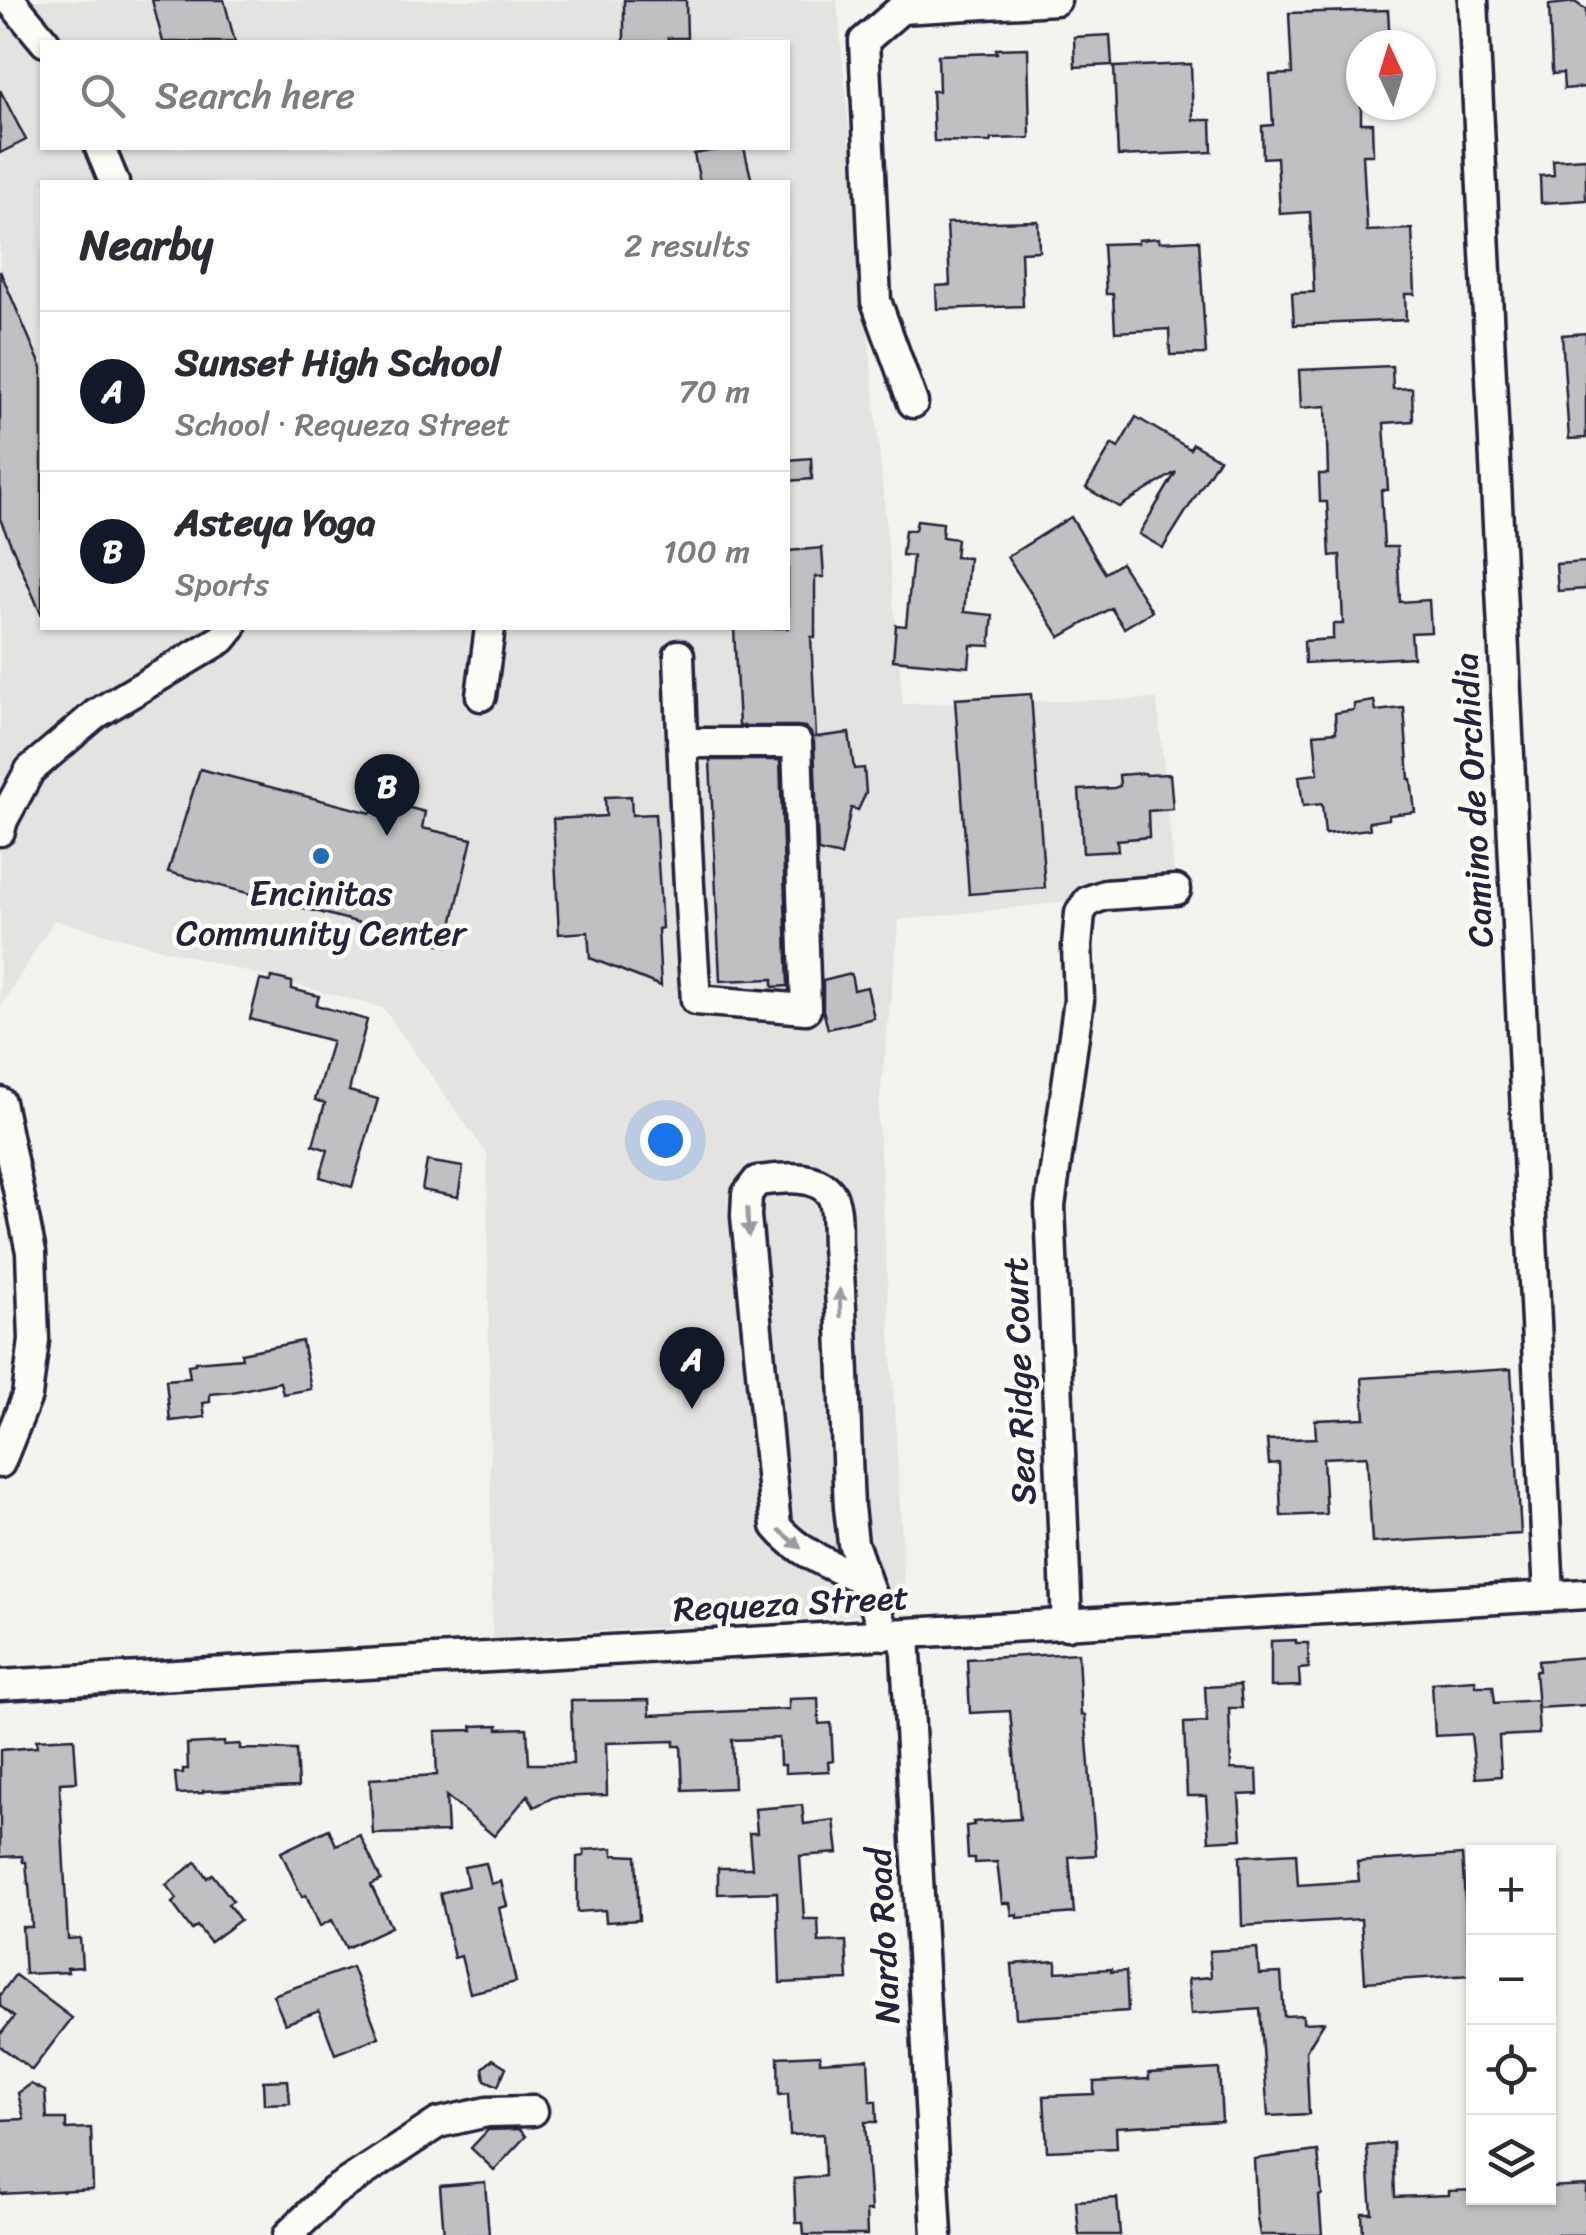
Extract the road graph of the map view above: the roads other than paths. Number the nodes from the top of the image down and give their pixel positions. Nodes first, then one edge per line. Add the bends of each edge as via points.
1 (10, 0) edge
2 (1056, 0) edge
3 (1472, 0) edge
4 (43, 40) edge
5 (101, 150) edge
6 (113, 180) edge
7 (912, 403) dead end
8 (230, 630) edge
9 (490, 630) edge
10 (679, 656) dead end
11 (481, 696) dead end
12 (682, 743) junction
13 (0, 831) edge
14 (1176, 890) dead end
15 (0, 1102) edge
16 (0, 1463) edge
17 (864, 1580) junction
18 (1586, 1594) edge
19 (1549, 1596) junction
20 (1067, 1625) junction
21 (895, 1635) junction
22 (0, 1685) edge
23 (534, 2111) dead end
24 (288, 2235) edge
25 (936, 2235) edge

1 - 4 street
2 - 7 street via 902,10 864,40 876,302
3 - 19 street, Camino de Orchidia
5 - 6 street
8 - 13 street via 96,714 30,770
9 - 11 street
10 - 12 street
12 - 12 street via 797,742 806,1008 696,1000
14 - 20 street, Sea Ridge Court via 1105,894 1080,913 1079,1000 1050,1206
15 - 16 street via 31,1252 34,1340 27,1396
17 -> 17 street, Nardo Road via 849,1506 834,1203 812,1181 757,1182 747,1194 746,1216 776,1526 789,1542
17 - 21 street, Nardo Road
18 - 19 street, Requeza Street
19 - 20 street, Requeza Street
20 - 21 street, Requeza Street
21 - 22 street, Requeza Street
21 - 25 street, Nardo Road
23 - 24 street via 438,2123 332,2192

